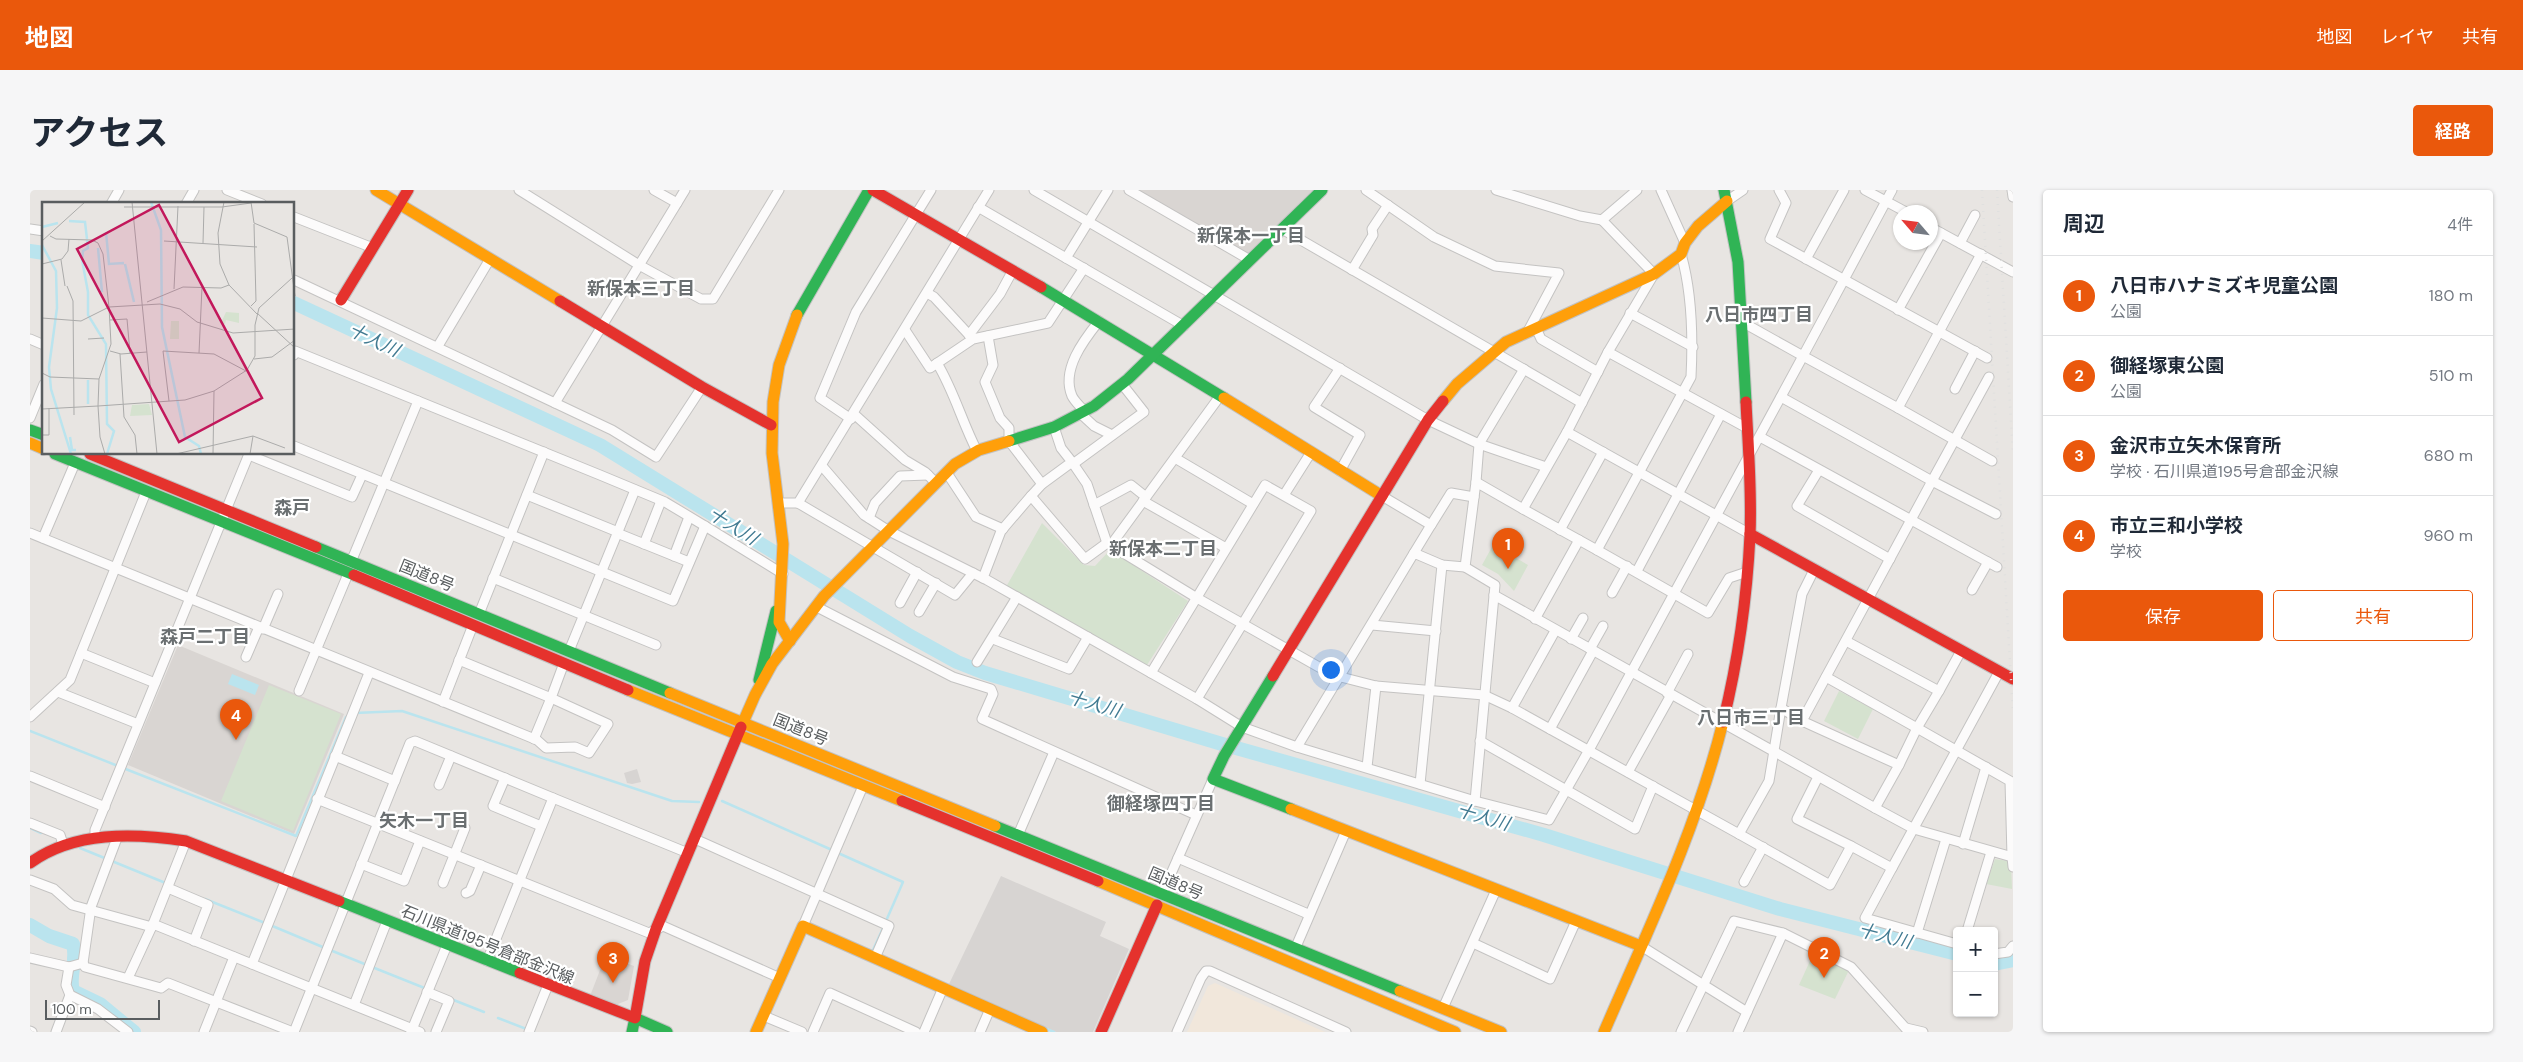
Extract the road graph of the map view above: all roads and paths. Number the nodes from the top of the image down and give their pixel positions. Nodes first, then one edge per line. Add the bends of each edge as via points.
1 (119, 190) edge
2 (194, 190) edge
3 (227, 190) edge
4 (376, 190) edge
5 (408, 190) edge
6 (519, 190) edge
7 (654, 190) edge
8 (685, 190) edge
9 (779, 190) edge
10 (869, 190) edge
11 (873, 190) edge
12 (930, 190) edge
13 (989, 190) edge
14 (1034, 190) edge
15 (1108, 190) edge
16 (1129, 190) edge
17 (1322, 190) edge
18 (1366, 190) edge
19 (1496, 190) edge
20 (1636, 190) edge
21 (1661, 190) edge
22 (1743, 190) edge
23 (1779, 190) edge
24 (1844, 190) edge
25 (1865, 190) edge
26 (1892, 190) edge
27 (2012, 190) edge
28 (1726, 195) edge
29 (2013, 197) edge
30 (1886, 201) junction
31 (111, 202) edge
32 (187, 202) edge
33 (257, 202) edge
34 (400, 203) junction
35 (677, 204) junction
36 (1388, 205) junction
37 (1893, 205) edge
38 (978, 207) junction
39 (916, 215) junction
40 (1975, 215) dead end
41 (295, 217) edge
42 (1602, 220) junction
43 (1089, 222) junction
44 (1282, 229) junction
45 (1938, 231) edge
46 (1941, 233) junction
47 (959, 238) junction
48 (1960, 243) junction
49 (373, 248) junction
50 (1683, 248) junction
51 (1981, 254) junction
52 (1066, 258) junction
53 (490, 259) junction
54 (1806, 259) junction
55 (1250, 260) junction
56 (639, 265) junction
57 (1084, 268) junction
58 (1013, 270) junction
59 (1352, 270) junction
60 (2013, 272) edge
61 (1654, 274) junction
62 (295, 280) edge
63 (1842, 280) junction
64 (927, 293) junction
65 (1214, 295) junction
66 (341, 300) junction
67 (1063, 300) junction
68 (1898, 310) junction
69 (1630, 313) junction
70 (1099, 322) junction
71 (1742, 322) junction
72 (602, 326) junction
73 (1184, 326) junction
74 (905, 330) junction
75 (1531, 330) junction
76 (1939, 332) junction
77 (988, 336) junction
78 (971, 337) junction
79 (30, 339) edge
80 (42, 344) edge
81 (438, 346) junction
82 (1693, 346) junction
83 (1975, 351) junction
84 (295, 352) edge
85 (1608, 352) junction
86 (1493, 353) junction
87 (1155, 355) junction
88 (1802, 356) junction
89 (1987, 358) dead end
90 (938, 363) junction
91 (1340, 368) junction
92 (1524, 369) junction
93 (1598, 372) junction
94 (1989, 378) dead end
95 (1122, 384) junction
96 (702, 387) junction
97 (42, 389) edge
98 (1955, 389) dead end
99 (1683, 392) junction
100 (1220, 396) junction
101 (1781, 397) junction
102 (418, 401) junction
103 (555, 403) junction
104 (1582, 403) junction
105 (1898, 408) junction
106 (1083, 413) junction
107 (1721, 414) junction
108 (852, 416) junction
109 (30, 418) edge
110 (1428, 420) junction
111 (771, 425) junction
112 (1054, 427) junction
113 (1747, 428) junction
114 (30, 430) edge
115 (1567, 432) junction
116 (42, 434) edge
117 (1112, 435) junction
118 (1760, 437) junction
119 (1954, 440) junction
120 (1009, 441) junction
121 (30, 443) edge
122 (1479, 444) junction
123 (295, 446) edge
124 (42, 448) edge
125 (977, 451) junction
126 (544, 452) junction
127 (1603, 452) junction
128 (1310, 454) junction
129 (58, 455) edge
130 (92, 455) edge
131 (249, 455) edge
132 (251, 455) edge
133 (1748, 457) junction
134 (1174, 458) junction
135 (1992, 461) dead end
136 (75, 462) junction
137 (1072, 463) junction
138 (822, 466) junction
139 (1546, 467) junction
140 (1819, 470) junction
141 (1340, 471) junction
142 (1639, 472) junction
143 (947, 473) junction
144 (362, 475) junction
145 (932, 479) junction
146 (1932, 481) junction
147 (1476, 482) junction
148 (384, 484) junction
149 (1042, 484) junction
150 (635, 490) junction
151 (146, 492) junction
152 (1678, 494) junction
153 (527, 495) junction
154 (1284, 495) junction
155 (1031, 496) junction
156 (1382, 496) junction
157 (1474, 497) junction
158 (1145, 499) junction
159 (661, 501) junction
160 (798, 502) junction
161 (779, 503) junction
162 (1253, 504) junction
163 (1094, 505) junction
164 (1523, 509) junction
165 (226, 510) junction
166 (1996, 514) dead end
167 (1717, 516) junction
168 (689, 517) junction
169 (869, 518) junction
170 (1910, 520) junction
171 (222, 522) junction
172 (1431, 525) junction
173 (705, 526) junction
174 (1003, 529) junction
175 (1560, 530) junction
176 (889, 531) junction
177 (618, 532) junction
178 (30, 533) edge
179 (1750, 534) junction
180 (510, 535) junction
181 (43, 538) junction
182 (1579, 540) junction
183 (644, 544) junction
184 (1109, 544) junction
185 (874, 548) junction
186 (1226, 548) junction
187 (1597, 550) junction
188 (1414, 553) junction
189 (674, 556) junction
190 (1890, 559) junction
191 (352, 562) junction
192 (690, 562) junction
193 (1988, 562) junction
194 (1442, 565) junction
195 (1627, 566) junction
196 (1466, 567) junction
197 (1997, 567) dead end
198 (116, 568) junction
199 (1814, 570) junction
200 (1637, 571) junction
201 (602, 572) junction
202 (783, 572) junction
203 (917, 572) junction
204 (1747, 572) junction
205 (973, 573) junction
206 (348, 574) junction
207 (493, 578) junction
208 (983, 578) junction
209 (936, 583) junction
210 (1972, 590) dead end
211 (1612, 593) dead end
212 (1675, 593) junction
213 (278, 594) dead end
214 (1494, 595) junction
215 (1017, 597) junction
216 (1197, 598) junction
217 (190, 599) junction
218 (1868, 599) junction
219 (780, 600) junction
220 (900, 602) dead end
221 (817, 607) junction
222 (919, 612) dead end
223 (479, 614) junction
224 (584, 614) junction
225 (1583, 618) dead end
226 (1535, 619) junction
227 (1242, 624) junction
228 (1372, 624) junction
229 (473, 625) junction
230 (1602, 626) dead end
231 (261, 628) junction
232 (1436, 631) junction
233 (1555, 631) junction
234 (1088, 637) junction
235 (993, 639) junction
236 (1571, 639) junction
237 (790, 641) junction
238 (1846, 641) junction
239 (656, 645) dead end
240 (316, 650) junction
241 (1591, 650) junction
242 (569, 651) junction
243 (1288, 651) junction
244 (1961, 651) junction
245 (81, 653) junction
246 (1688, 654) dead end
247 (246, 657) dead end
248 (459, 660) junction
249 (978, 662) dead end
250 (564, 663) junction
251 (1631, 672) junction
252 (1999, 672) junction
253 (369, 673) junction
254 (1151, 673) junction
255 (1826, 676) junction
256 (1340, 678) junction
257 (2013, 679) edge
258 (155, 683) junction
259 (1376, 686) junction
260 (1430, 689) junction
261 (1939, 691) junction
262 (58, 692) junction
263 (299, 692) dead end
264 (1669, 694) junction
265 (756, 695) junction
266 (1484, 695) junction
267 (551, 698) junction
268 (1197, 699) junction
269 (443, 702) junction
270 (1512, 708) junction
271 (1781, 708) junction
272 (30, 718) edge
273 (1802, 721) junction
274 (1722, 723) junction
275 (138, 724) junction
276 (745, 724) junction
277 (1917, 728) junction
278 (1550, 729) junction
279 (1239, 732) junction
280 (740, 735) junction
281 (534, 739) junction
282 (1480, 741) junction
283 (1297, 747) junction
284 (1589, 750) junction
285 (1774, 751) junction
286 (1957, 751) junction
287 (1054, 752) junction
288 (335, 756) junction
289 (451, 756) junction
290 (1899, 765) junction
291 (1367, 767) junction
292 (1986, 767) junction
293 (1628, 772) junction
294 (30, 776) edge
295 (1818, 776) junction
296 (505, 778) junction
297 (1212, 779) junction
298 (395, 781) junction
299 (1420, 784) junction
300 (439, 785) dead end
301 (863, 786) junction
302 (1653, 786) junction
303 (1566, 790) junction
304 (553, 798) junction
305 (317, 799) junction
306 (1474, 801) junction
307 (104, 807) junction
308 (1875, 808) junction
309 (1697, 810) junction
310 (1196, 815) junction
311 (30, 823) edge
312 (378, 824) junction
313 (541, 826) junction
314 (465, 828) dead end
315 (1914, 829) junction
316 (1346, 832) junction
317 (1739, 834) junction
318 (1018, 835) junction
319 (95, 838) junction
320 (117, 838) junction
321 (695, 839) junction
322 (1946, 839) junction
323 (186, 841) junction
324 (420, 841) junction
325 (62, 844) junction
326 (1963, 844) junction
327 (1851, 846) junction
328 (1762, 847) junction
329 (1991, 852) junction
330 (688, 853) junction
331 (454, 854) junction
332 (2012, 857) edge
333 (1178, 858) junction
334 (30, 863) edge
335 (362, 864) junction
336 (481, 865) junction
337 (2013, 867) edge
338 (1892, 868) junction
339 (286, 879) junction
340 (30, 880) edge
341 (519, 880) junction
342 (1744, 882) dead end
343 (443, 883) dead end
344 (169, 886) junction
345 (1496, 890) junction
346 (466, 893) dead end
347 (816, 894) junction
348 (1162, 894) junction
349 (346, 904) junction
350 (1157, 905) junction
351 (90, 909) junction
352 (1308, 914) junction
353 (387, 921) junction
354 (1576, 921) junction
355 (153, 926) junction
356 (803, 926) junction
357 (1968, 927) edge
358 (656, 929) junction
359 (1783, 933) junction
360 (1917, 933) junction
361 (194, 941) junction
362 (1473, 943) junction
363 (1953, 943) edge
364 (446, 945) junction
365 (1641, 946) junction
366 (2013, 946) edge
367 (1295, 949) junction
368 (1998, 953) edge
369 (234, 957) junction
370 (30, 958) edge
371 (875, 958) junction
372 (487, 961) junction
373 (252, 964) junction
374 (75, 966) junction
375 (128, 978) junction
376 (780, 978) junction
377 (1702, 984) junction
378 (548, 985) junction
379 (310, 988) junction
380 (943, 988) junction
381 (428, 990) junction
382 (70, 996) junction
383 (216, 1002) junction
384 (354, 1005) junction
385 (1443, 1008) junction
386 (990, 1009) junction
387 (1747, 1012) junction
388 (764, 1016) junction
389 (635, 1018) junction
390 (1907, 1030) edge
391 (415, 1031) edge
392 (529, 1031) edge
393 (1039, 1031) edge
394 (56, 1032) edge
395 (128, 1032) edge
396 (204, 1032) edge
397 (293, 1032) edge
398 (436, 1032) edge
399 (632, 1032) edge
400 (667, 1032) edge
401 (756, 1032) edge
402 (802, 1032) edge
403 (813, 1032) edge
404 (916, 1032) edge
405 (924, 1032) edge
406 (980, 1032) edge
407 (1101, 1032) edge
408 (1177, 1032) edge
409 (1346, 1032) edge
410 (1455, 1032) edge
411 (1501, 1032) edge
412 (1604, 1032) edge
413 (1681, 1032) edge
414 (1738, 1032) edge
415 (1923, 1032) edge

1 - 31 street
2 - 32 street
3 - 33 street
4 - 34 main road
5 - 34 main road
6 - 56 street
7 - 35 street
8 - 35 street
9 - 56 street via 713,299 702,299
10 - 111 main road via 792,322 779,365
11 - 39 main road
12 - 39 street
13 - 38 street
14 - 43 street
15 - 43 street
16 - 55 street
17 - 44 main road
18 - 36 street
19 - 42 street
20 - 42 street
21 - 50 street
22 - 28 street
23 - 54 street via 1786,203 1770,239
24 - 54 street
25 - 30 street
26 - 30 street
27 - 29 street
28 - 50 main road
28 - 71 main road via 1736,249
30 - 37 street
30 - 63 street
34 - 49 main road
34 - 53 main road
35 - 56 street
36 - 59 street
36 - 75 street via 1434,236 1495,266 1559,273
38 - 47 street
38 - 52 street
39 - 47 main road
39 - 108 street via 856,312 820,398
40 - 48 street
41 - 49 street
42 - 61 street
43 - 52 street
43 - 65 street
44 - 55 main road
44 - 59 street
45 - 46 street
46 - 48 street
46 - 68 street
47 - 58 main road
47 - 64 street
48 - 51 street
49 - 66 main road
50 - 61 main road
50 - 82 street
51 - 60 street
51 - 76 street
52 - 57 street
53 - 72 main road
53 - 81 street
54 - 63 street
55 - 65 main road
56 - 72 street
57 - 67 street
57 - 73 street
58 - 67 main road
58 - 78 street
59 - 86 street
61 - 69 street
61 - 75 main road
62 - 66 street
63 - 68 street
63 - 88 street
64 - 74 street
64 - 78 street
65 - 73 main road
65 - 91 street
66 - 81 street
67 - 70 main road
67 - 77 street via 1048,323
68 - 76 street
69 - 82 street
69 - 85 street
70 - 87 main road
70 - 106 street via 1077,354 1069,381 1073,397
71 - 88 street
71 - 113 main road
72 - 96 main road
72 - 103 street
73 - 87 main road
74 - 90 street via 930,368
74 - 108 street
75 - 86 main road via 1506,342
75 - 93 street
76 - 83 street
76 - 105 street
77 - 78 street
77 - 120 street via 994,365 985,382 1000,418 1009,428
78 - 90 street
79 - 80 street
81 - 103 street
82 - 99 street via 1691,377
83 - 89 street
83 - 98 street
84 - 102 street
85 - 93 street
85 - 99 street
86 - 92 street
86 - 110 main road via 1457,384
87 - 95 main road
87 - 100 main road
88 - 101 street
88 - 105 street
90 - 125 street
91 - 110 street
91 - 141 street via 1314,407 1360,435
92 - 104 street
92 - 122 street
93 - 104 street
94 - 119 street
95 - 106 main road
95 - 117 street via 1144,412
96 - 103 street via 656,457 612,430
96 - 111 main road
97 - 109 street
99 - 107 street
99 - 142 street
100 - 128 main road
100 - 134 street
101 - 118 street
101 - 146 street
102 - 126 street
102 - 148 street
104 - 115 street
105 - 119 street
106 - 112 main road
106 - 117 street via 1094,426
107 - 113 street
107 - 152 street
108 - 138 street
108 - 145 street
110 - 122 street
110 - 156 main road
111 - 161 main road
112 - 120 main road
112 - 137 street via 1061,448
113 - 133 main road
114 - 116 main road
115 - 127 street
115 - 139 street
117 - 137 street
118 - 133 street
118 - 140 street
119 - 135 street
119 - 146 street
120 - 125 main road
120 - 149 street
121 - 124 main road
122 - 139 street
122 - 147 street
123 - 144 street
125 - 143 main road via 955,464
126 - 150 street
126 - 153 street
127 - 142 street
127 - 175 street
128 - 141 main road
128 - 154 street
129 - 136 main road, 国道8号
130 - 165 main road, 国道8号
131 - 165 street
132 - 144 street via 352,497
133 - 167 street
133 - 179 main road
134 - 158 street
134 - 162 street
136 - 151 main road, 国道8号
136 - 181 street
137 - 149 street
137 - 163 street via 1087,484
138 - 160 street
138 - 169 street
139 - 164 street
140 - 170 street
140 - 190 street via 1797,506
141 - 156 main road
142 - 152 street
142 - 187 street
143 - 145 main road
143 - 174 street via 976,517
144 - 148 street
145 - 169 street via 900,476 875,502
145 - 176 main road
146 - 166 street
146 - 170 street
147 - 157 street
147 - 164 street
148 - 180 street
148 - 191 street
149 - 155 street
150 - 159 street
150 - 177 street
151 - 171 main road, 国道8号
151 - 198 street
152 - 167 street
152 - 200 street
153 - 177 street
153 - 180 street
154 - 162 street via 1265,485
154 - 227 street via 1311,511
155 - 174 street
155 - 184 street via 1086,559
156 - 172 street
156 - 243 main road
157 - 172 street via 1451,493
157 - 196 street
158 - 163 street via 1131,484
158 - 184 street
158 - 186 street
159 - 168 street
159 - 183 street
160 - 161 street
160 - 185 street
161 - 202 main road via 784,544
162 - 186 street
163 - 184 street
164 - 175 street
165 - 171 street
165 - 191 main road, 国道8号
167 - 179 street
167 - 212 street
168 - 173 street
168 - 189 street
169 - 176 street
170 - 190 street
170 - 193 street
171 - 206 main road, 国道8号
171 - 217 street
172 - 188 street
173 - 192 street
173 - 202 street
174 - 208 street
175 - 182 street
176 - 185 main road
176 - 205 street
177 - 183 street
177 - 201 street
178 - 181 street
179 - 199 main road
179 - 204 main road
180 - 201 street
180 - 207 street
181 - 198 street
182 - 187 street
182 - 226 street
183 - 189 street
184 - 216 street
185 - 203 street
185 - 221 main road via 824,596
186 - 216 street
187 - 195 street
188 - 194 street
188 - 228 street
189 - 192 street
190 - 218 street
191 - 223 main road, 国道8号
192 - 201 street via 673,601
193 - 197 street
193 - 210 street
194 - 196 street
194 - 232 street
195 - 200 street
195 - 211 street
196 - 214 street via 1495,585
198 - 217 street
198 - 245 street
199 - 218 main road
199 - 271 street via 1802,594
200 - 212 street
201 - 224 street
202 - 219 main road
203 - 209 street
203 - 220 street
204 - 212 street via 1729,578 1708,613
204 - 274 main road via 1739,640
205 - 208 street
205 - 209 street via 955,594
206 - 229 main road, 国道8号
206 - 240 street
207 - 223 street
207 - 224 street
208 - 215 street
209 - 222 street
212 - 251 street
213 - 231 street
214 - 226 street
214 - 266 street
215 - 234 street
215 - 235 street
216 - 227 street
216 - 254 street
217 - 231 street
217 - 258 street
218 - 238 street
218 - 244 main road
219 - 237 main road via 779,622
219 - 265 main road
221 - 237 main road
221 - 287 street via 953,677 991,689 993,694 982,719
223 - 242 main road, 国道8号
224 - 239 street
224 - 242 street
225 - 236 street
226 - 233 street
227 - 243 street
227 - 268 street
228 - 232 street
228 - 256 street
229 - 248 street
229 - 250 main road, 国道8号
230 - 241 street
231 - 240 street
231 - 247 street
232 - 260 street
233 - 236 street
233 - 270 street
234 - 235 street via 1069,669
234 - 254 street
235 - 249 street
236 - 241 street
237 - 265 main road via 772,664
238 - 255 street
238 - 261 street
240 - 253 street
240 - 263 street
241 - 251 street
241 - 278 street
242 - 276 main road, 国道8号
243 - 256 street
243 - 279 main road
244 - 252 main road
244 - 261 street
245 - 258 street
245 - 262 street via 70,680
246 - 264 street
248 - 267 street
248 - 269 street
250 - 267 street
250 - 280 main road, 国道8号
251 - 264 street
251 - 284 street
252 - 257 main road
252 - 286 street
253 - 269 street
253 - 288 street
254 - 268 street
255 - 273 street
255 - 277 street
256 - 259 street
256 - 283 street
258 - 275 street
259 - 260 street
259 - 291 street
260 - 266 street
260 - 299 street
261 - 277 street
262 - 272 street
262 - 275 street
264 - 274 street
264 - 293 street
265 - 276 main road
266 - 270 street
266 - 282 street
267 - 281 street
267 - 281 street via 608,724 589,754 575,747 546,748
268 - 279 street
269 - 281 street
270 - 278 street
271 - 273 street
271 - 285 street
273 - 290 street
274 - 285 street
274 - 309 main road
275 - 307 street
276 - 280 main road
276 - 318 main road, 国道8号
277 - 286 street
277 - 290 street
278 - 284 street
279 - 283 street
279 - 297 main road
280 - 301 main road, 国道8号
280 - 321 main road
282 - 303 street
282 - 306 street
283 - 291 street
284 - 293 street
284 - 303 street
285 - 295 street
285 - 317 street via 1769,781
286 - 292 street
286 - 315 street
287 - 310 street
287 - 318 street
288 - 298 street
288 - 305 street
289 - 296 street
289 - 298 street via 415,741 410,744
289 - 300 street
290 - 308 street
291 - 299 street
292 - 326 street
292 - 332 street via 2010,780
293 - 302 street
294 - 307 street
295 - 308 street
295 - 327 street via 1797,819
296 - 304 street
296 - 313 street via 493,806
297 - 310 street
297 - 316 main road
298 - 312 street
299 - 306 street
301 - 347 street
301 - 350 main road, 国道8号
302 - 303 street via 1635,829
302 - 309 street
303 - 306 street via 1549,820
304 - 313 street
304 - 330 street
305 - 312 street
305 - 339 street
307 - 319 street
308 - 315 street
309 - 317 street
309 - 365 main road via 1678,864
310 - 333 street
311 - 325 street via 60,836
312 - 324 street
312 - 335 street
313 - 341 street
314 - 331 street
315 - 322 street
315 - 338 street
316 - 345 main road
316 - 352 street
317 - 328 street
318 - 348 main road, 国道8号
319 - 320 main road, 石川県道195号倉部金沢線
319 - 325 main road, 石川県道195号倉部金沢線
320 - 323 main road, 石川県道195号倉部金沢線
320 - 351 street
321 - 330 main road
321 - 347 street
322 - 326 street
322 - 360 street
323 - 339 main road, 石川県道195号倉部金沢線
323 - 344 street
324 - 331 street
324 - 335 street via 404,881
325 - 334 main road, 石川県道195号倉部金沢線
326 - 329 street
327 - 328 street via 1830,884
327 - 338 street
328 - 342 street
329 - 332 street
329 - 357 street
330 - 358 main road
331 - 336 street
331 - 343 street
332 - 337 street
333 - 348 street
333 - 352 street
335 - 349 street
336 - 341 street
336 - 346 street via 470,891
338 - 360 street via 1865,918
339 - 349 main road, 石川県道195号倉部金沢線
339 - 373 street
340 - 351 street via 54,890 72,905
341 - 358 street via 649,933
341 - 372 street
344 - 355 street
344 - 361 street via 208,904
345 - 354 main road
345 - 362 street
347 - 356 street
347 - 371 street via 889,926
348 - 367 main road, 国道8号
349 - 353 main road, 石川県道195号倉部金沢線
349 - 379 street
350 - 407 main road
350 - 410 main road, 国道8号
351 - 355 street
351 - 374 street
352 - 367 street
353 - 364 main road, 石川県道195号倉部金沢線
353 - 384 street
354 - 362 street via 1550,979
354 - 365 main road
355 - 361 street
355 - 375 street
356 - 371 main road
356 - 376 main road
358 - 376 street via 663,926
358 - 389 main road via 645,961
359 - 377 street via 1734,921
359 - 387 street
359 - 390 street via 1850,966
360 - 363 street
361 - 369 street
362 - 385 street
364 - 372 main road, 石川県道195号倉部金沢線
364 - 381 street
365 - 377 street
365 - 412 main road
366 - 368 street via 2008,952
367 - 385 main road, 国道8号
369 - 373 street
369 - 383 street
370 - 374 street
371 - 380 main road
372 - 378 main road, 石川県道195号倉部金沢線
373 - 379 street
374 - 375 street
374 - 382 street via 66,988
375 - 383 street via 153,988 161,988 168,982
376 - 388 main road
377 - 387 street
377 - 413 street
378 - 389 main road, 石川県道195号倉部金沢線
378 - 392 street
379 - 384 street
379 - 397 street
380 - 386 main road
380 - 405 street
381 - 391 street
381 - 398 street via 449,1001
382 - 394 street
382 - 395 street via 98,1009
383 - 396 street
383 - 397 street
384 - 391 street
385 - 411 main road, 国道8号
386 - 393 main road
386 - 406 street
387 - 414 street
388 - 401 main road
388 - 402 street
389 - 399 main road
389 - 400 main road, 石川県道195号倉部金沢線
390 - 415 street
403 - 404 street via 830,993
408 - 409 street via 1201,978 1210,971

